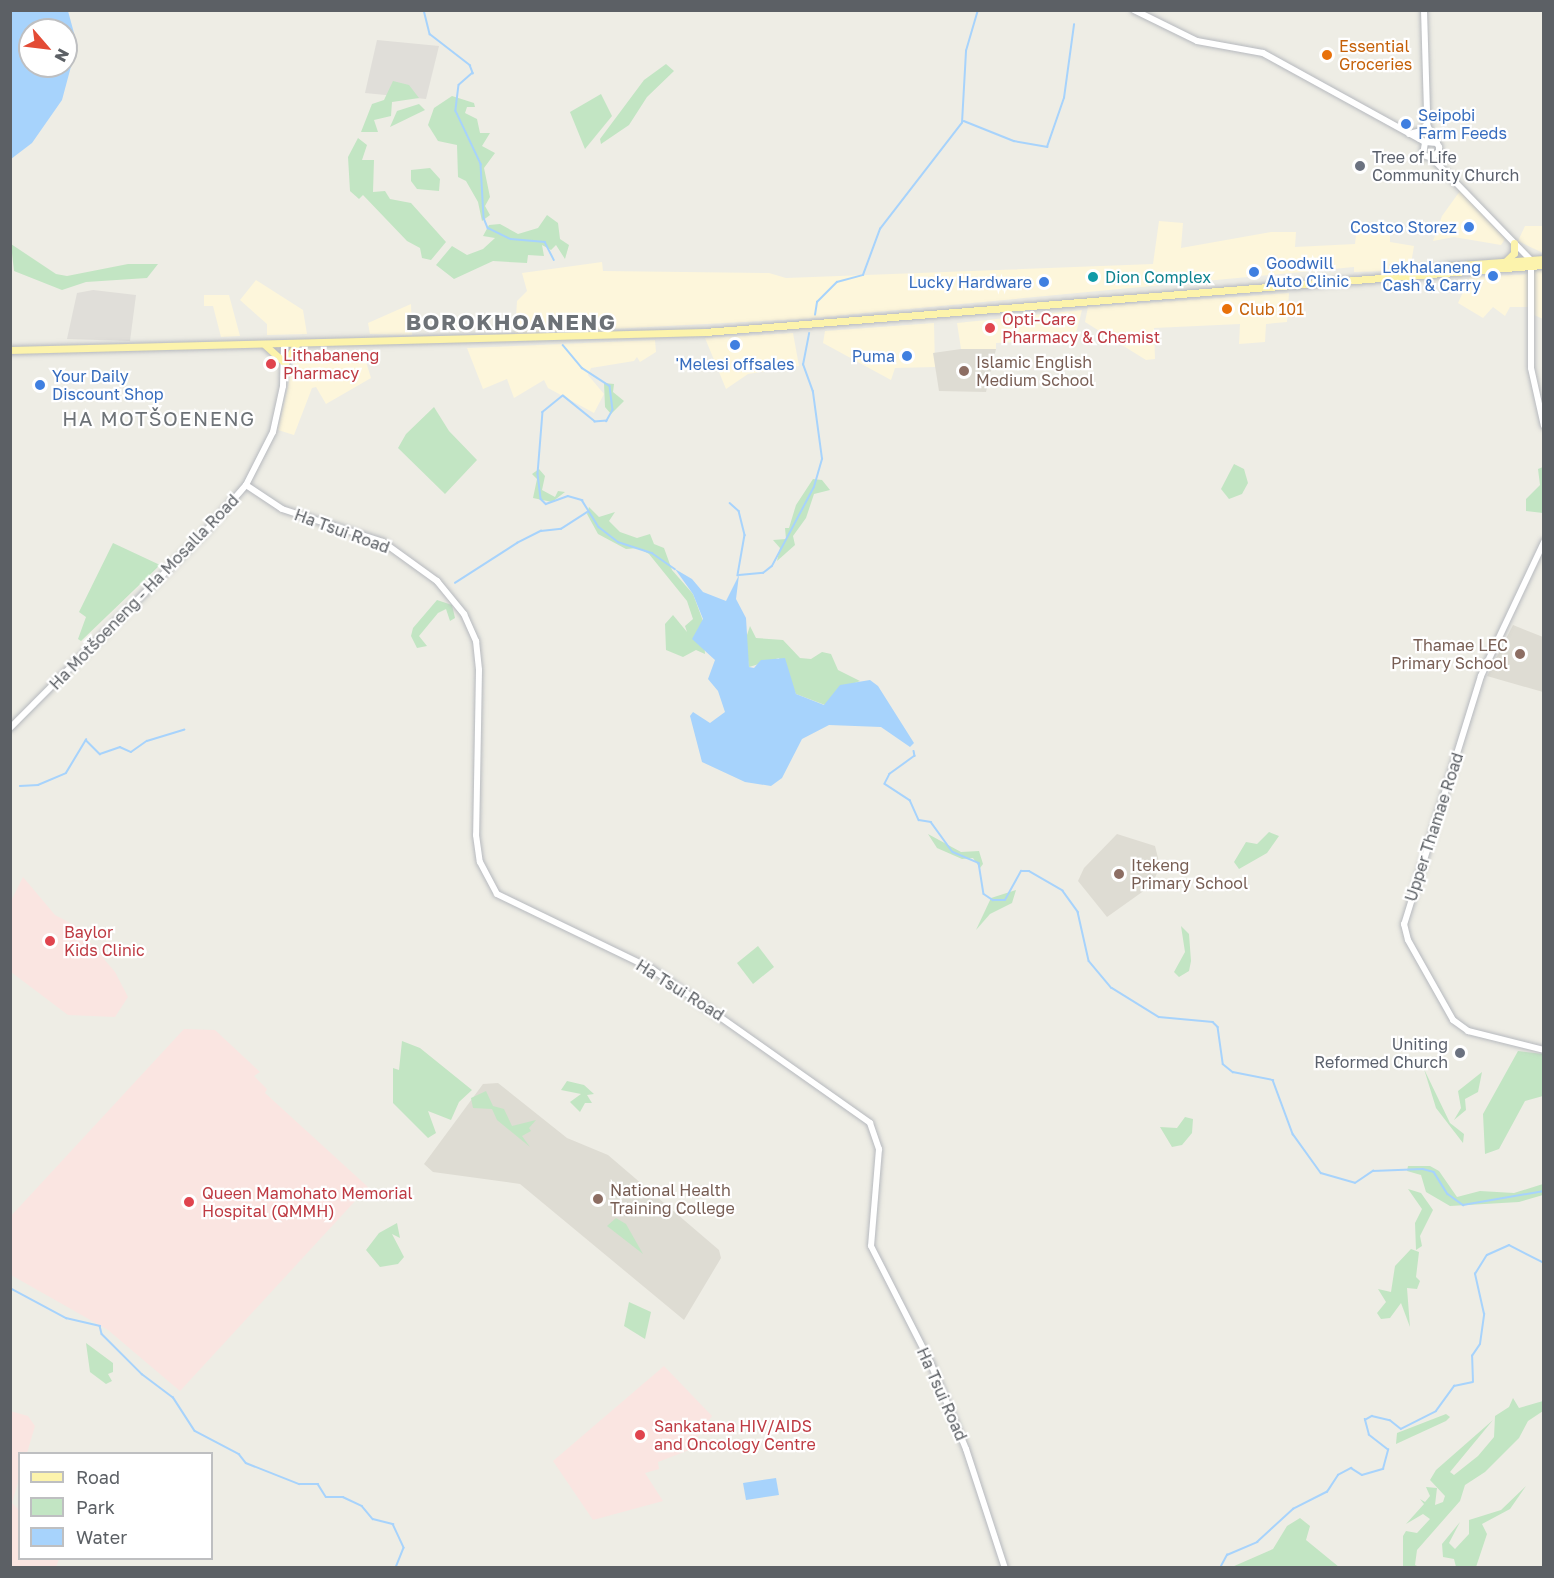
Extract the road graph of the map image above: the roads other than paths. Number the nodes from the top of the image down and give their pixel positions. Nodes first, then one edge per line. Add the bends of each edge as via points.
1 (1134, 10) edge
2 (1425, 10) edge
3 (1428, 123) junction
4 (1410, 135) junction
5 (1426, 141) junction
6 (1437, 143) junction
7 (1421, 151) junction
8 (1439, 151) junction
9 (1431, 158) junction
10 (1446, 170) junction
11 (1514, 243) junction
12 (1544, 259) edge
13 (1504, 262) junction
14 (1532, 263) junction
15 (1544, 265) edge
16 (1412, 274) junction
17 (297, 343) junction
18 (263, 344) junction
19 (284, 344) junction
20 (10, 350) edge
21 (285, 363) junction
22 (1544, 426) edge
23 (254, 472) junction
24 (246, 485) junction
25 (256, 492) junction
26 (1544, 542) edge
27 (10, 728) edge
28 (1544, 1050) edge
29 (1005, 1568) edge

1 - 4 street via 1197,40 1263,53
2 - 3 street
3 - 4 street
3 - 5 street
3 - 6 street
4 - 5 street
4 - 7 street
5 - 6 street
5 - 7 street
6 - 8 street
7 - 9 street
8 - 9 street
8 - 10 street
9 - 10 street
10 - 11 street
11 - 13 main road via 1514,253
11 - 14 street
12 - 14 main road
13 - 14 main road
13 - 16 main road via 1447,266
14 - 15 main road
14 - 16 main road
14 - 22 street via 1529,343
16 - 17 main road via 788,327 457,342
17 - 19 main road
17 - 21 main road
18 - 19 main road
18 - 20 main road
18 - 21 main road
19 - 21 street, Ha Motšoeneng - Ha Mosalla Road
21 - 23 street, Ha Motšoeneng - Ha Mosalla Road via 273,432
23 - 24 street, Ha Motšoeneng - Ha Mosalla Road
23 - 25 street
24 - 25 street, Ha Tsui Road
24 - 27 street, Ha Motšoeneng - Ha Mosalla Road via 206,531
25 - 29 street, Ha Tsui Road via 282,509 383,542 437,581 464,614 476,640 479,670 476,835 480,862 496,894 652,969 870,1123 879,1149 871,1246 931,1364 966,1449
26 - 28 street, Upper Thamae Road via 1481,676 1404,924 1412,948 1454,1020 1468,1031

